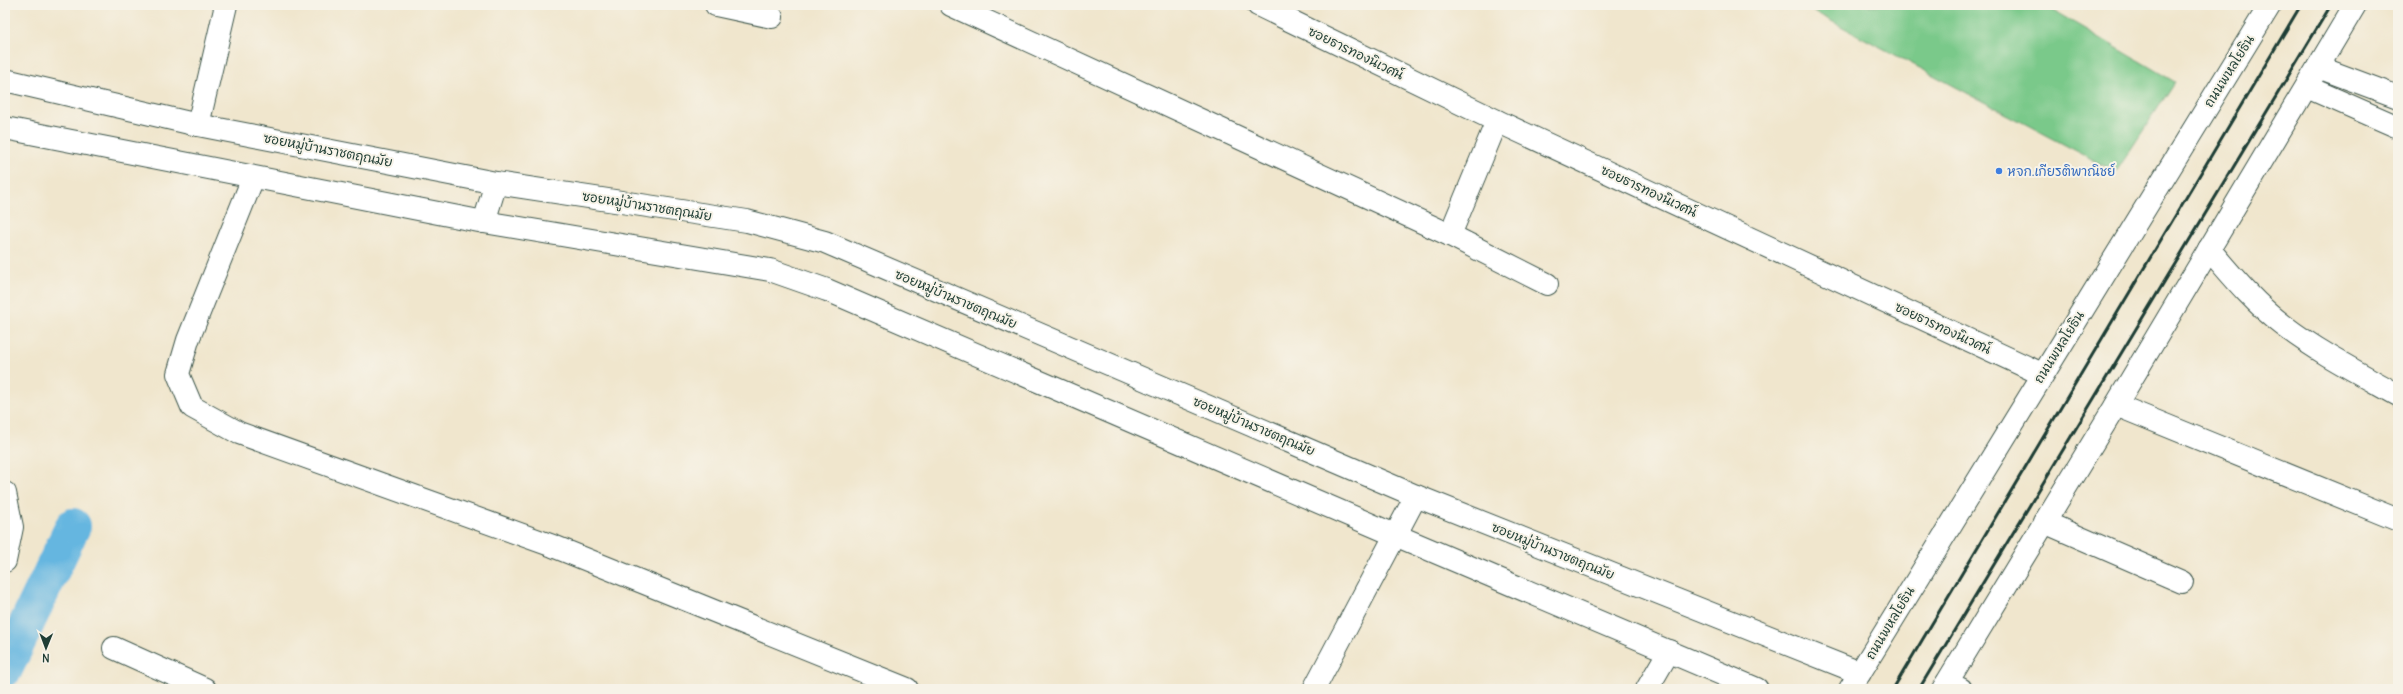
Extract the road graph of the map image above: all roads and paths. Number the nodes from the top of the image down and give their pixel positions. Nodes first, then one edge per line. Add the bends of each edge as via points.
1 (226, 5) edge
2 (716, 5) edge
3 (1258, 5) edge
4 (2270, 5) edge
5 (2355, 5) edge
6 (960, 7) edge
7 (772, 17) dead end
8 (2318, 67) junction
9 (5, 80) edge
10 (2307, 87) junction
11 (2398, 97) edge
12 (1497, 121) junction
13 (198, 125) junction
14 (2398, 126) edge
15 (5, 128) edge
16 (253, 178) junction
17 (496, 182) junction
18 (484, 222) junction
19 (1450, 235) junction
20 (2209, 249) junction
21 (1547, 284) dead end
22 (2042, 374) junction
23 (2398, 395) edge
24 (2116, 405) junction
25 (5, 493) edge
26 (1416, 496) junction
27 (2398, 520) edge
28 (2044, 522) junction
29 (1395, 535) junction
30 (5, 561) edge
31 (2182, 582) dead end
32 (114, 648) dead end
33 (1669, 651) junction
34 (1855, 681) edge
35 (174, 683) edge
36 (1950, 687) edge
37 (205, 689) edge
38 (908, 689) edge
39 (1314, 689) edge
40 (1647, 689) edge
41 (1757, 689) edge

1 - 13 street
2 - 7 street
3 - 12 street, ซอยธารทองนิเวศน์
4 - 22 street, ถนนพหลโยธิน
5 - 8 street
6 - 19 street
8 - 10 street
8 - 11 street
9 - 13 street, ซอยหมู่บ้านราชตฤณมัย
10 - 14 street
10 - 20 street
12 - 19 street
12 - 22 street, ซอยธารทองนิเวศน์
13 - 17 street, ซอยหมู่บ้านราชตฤณมัย
15 - 16 street
16 - 18 street
16 - 38 street via 188,340 178,374 192,406 239,433 553,546
17 - 18 street
17 - 26 street, ซอยหมู่บ้านราชตฤณมัย via 747,221 825,242
18 - 29 street via 770,270 827,290
19 - 21 street
20 - 23 street via 2253,298 2283,326
20 - 24 street
22 - 34 street, ถนนพหลโยธิน
24 - 27 street
24 - 28 street
25 - 30 street via 12,527
26 - 29 street
26 - 34 street, ซอยหมู่บ้านราชตฤณมัย
28 - 31 street
28 - 36 street
29 - 33 street
29 - 39 street
32 - 35 street
33 - 40 street
33 - 41 street
35 - 37 street

